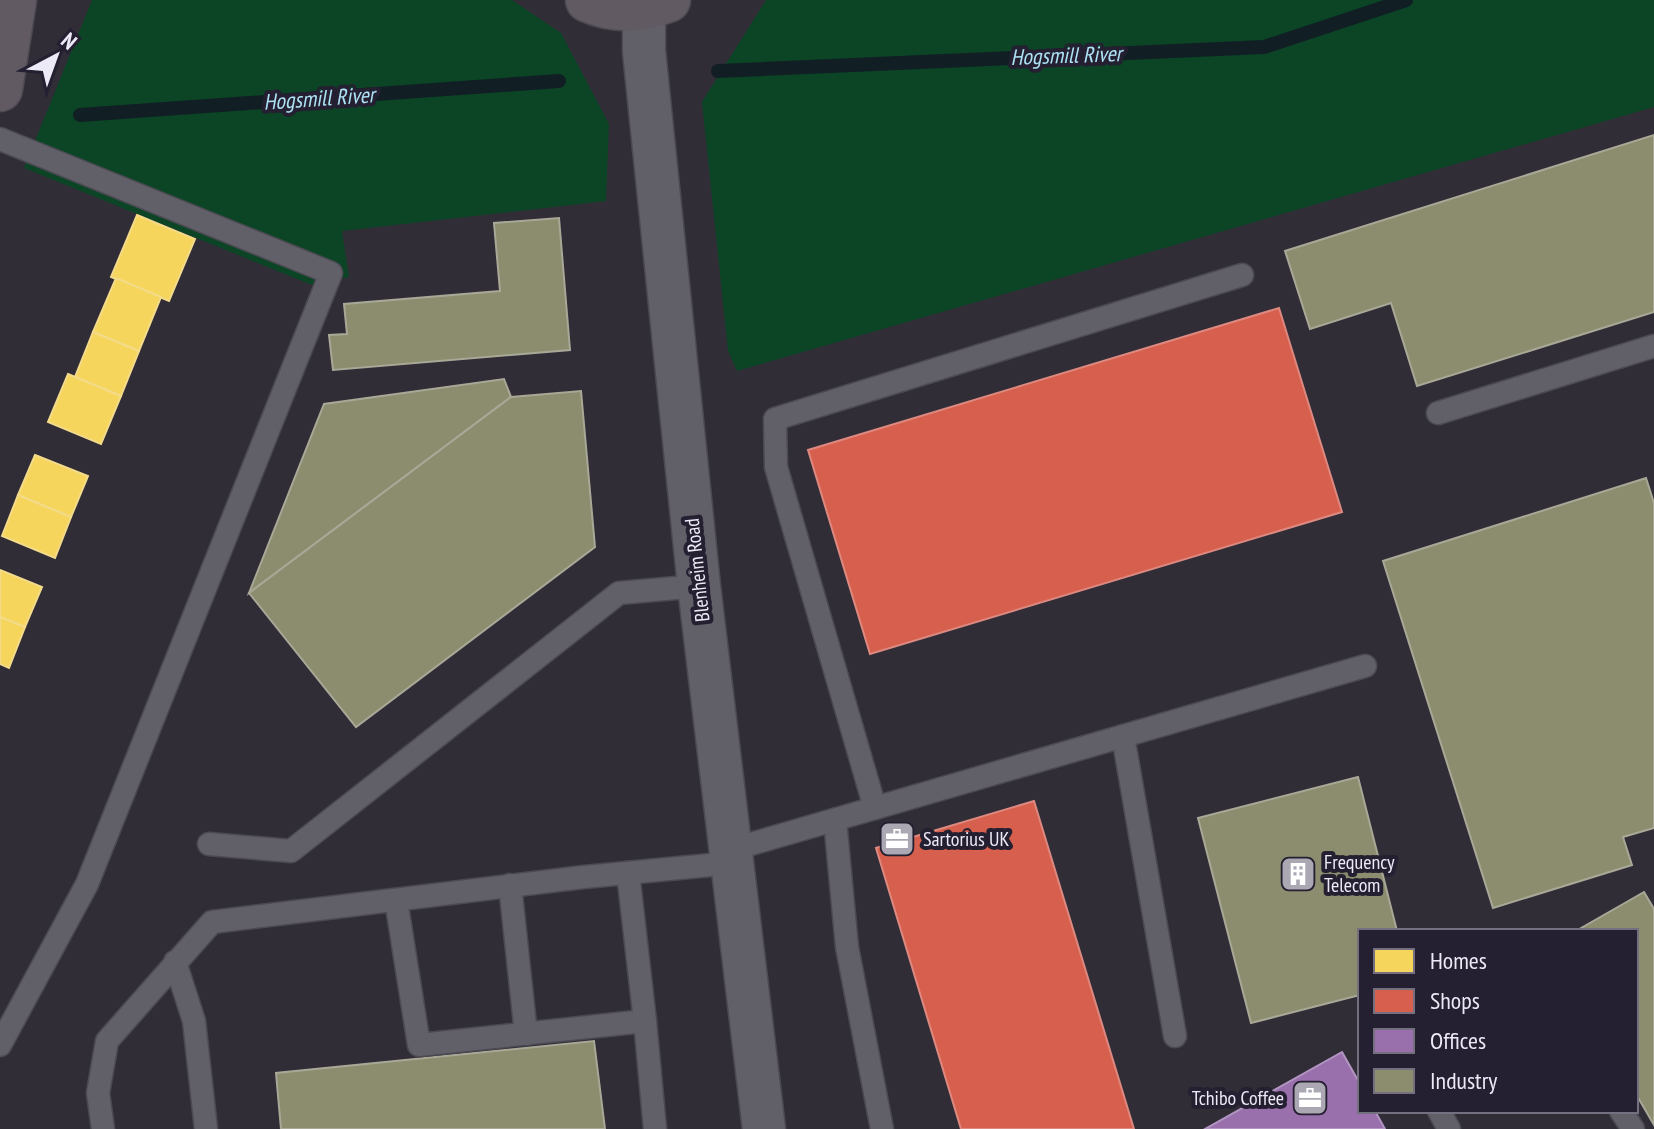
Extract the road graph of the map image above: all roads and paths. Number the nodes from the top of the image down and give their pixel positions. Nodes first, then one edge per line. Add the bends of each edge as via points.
1 (14, 0) edge
2 (588, 0) edge
3 (656, 5) edge
4 (0, 89) edge
5 (0, 139) edge
6 (1242, 275) dead end
7 (1654, 346) edge
8 (1438, 413) dead end
9 (699, 586) junction
10 (1365, 666) dead end
11 (1123, 736) junction
12 (875, 808) junction
13 (835, 820) junction
14 (209, 844) dead end
15 (731, 856) junction
16 (628, 873) junction
17 (510, 885) junction
18 (396, 900) junction
19 (175, 962) junction
20 (645, 1021) junction
21 (526, 1034) junction
22 (1175, 1036) dead end
23 (0, 1045) edge
24 (103, 1129) edge
25 (206, 1129) edge
26 (655, 1129) edge
27 (764, 1129) edge
28 (882, 1129) edge

1 - 4 main road
2 - 3 main road via 602,7
3 - 9 street, Blenheim Road via 644,51
5 - 23 lane via 331,273 87,884
6 - 12 lane via 775,419 776,467
7 - 8 lane
9 - 14 lane via 619,593 291,851
9 - 15 street, Blenheim Road
10 - 11 lane
11 - 12 lane
11 - 22 lane
12 - 13 lane
13 - 15 lane
13 - 28 lane via 847,947
15 - 16 lane
15 - 27 street, Blenheim Road
16 - 17 lane
16 - 20 lane
17 - 18 lane
17 - 21 lane
18 - 19 lane via 212,922
18 - 21 lane via 419,1045
19 - 24 lane via 107,1041 98,1093
19 - 25 lane via 194,1021
20 - 21 lane
20 - 26 lane

